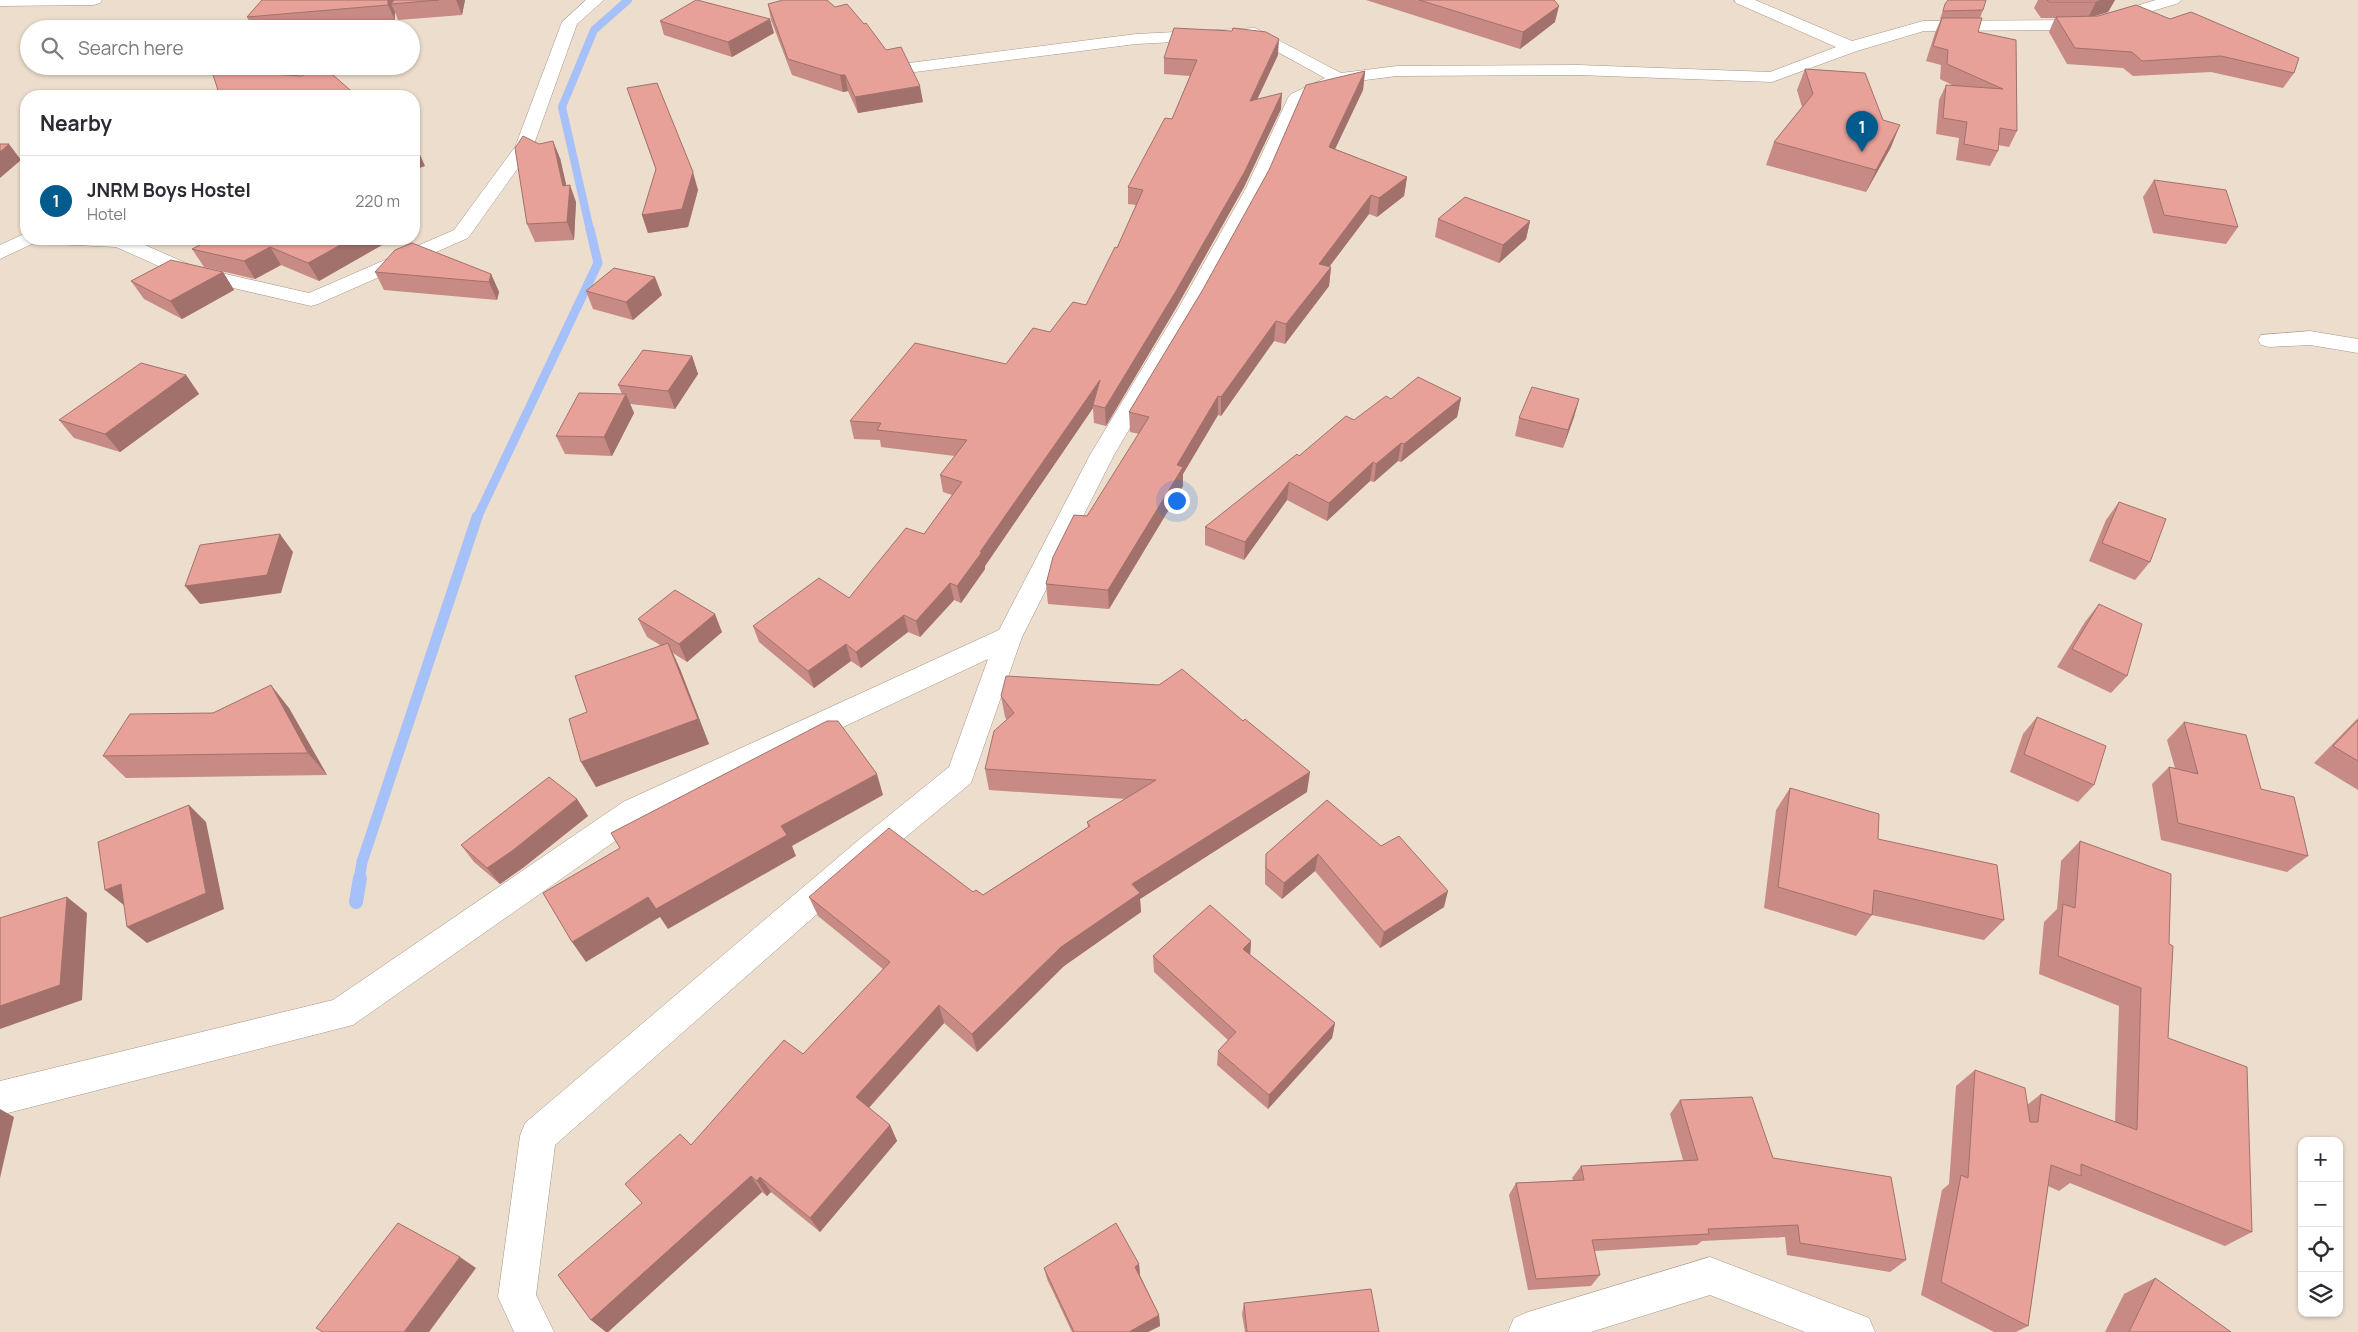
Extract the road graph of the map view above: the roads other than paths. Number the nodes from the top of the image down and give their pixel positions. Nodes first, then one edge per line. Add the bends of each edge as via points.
1 (94, 0) edge
2 (596, 0) edge
3 (1742, 0) edge
4 (2173, 0) edge
5 (0, 2) edge
6 (1851, 48) junction
7 (915, 67) dead end
8 (1338, 78) junction
9 (20, 243) edge
10 (128, 245) edge
11 (0, 253) edge
12 (2269, 340) dead end
13 (2358, 346) edge
14 (1009, 637) junction
15 (0, 1098) edge
16 (534, 1332) edge
17 (1528, 1332) edge
18 (1854, 1332) edge

1 - 5 street
2 - 10 street via 570,22 524,147 461,234 311,300 188,272
3 - 6 street
4 - 6 street via 2089,25 1923,26
6 - 8 street via 1772,77 1578,70 1397,71
7 - 8 street via 1136,39 1256,33
8 - 14 street via 1297,98 1256,188 1189,309 1102,454
9 - 11 street
12 - 13 street via 2310,338
14 - 15 street via 634,811 341,1014
14 - 16 street via 961,774 538,1136 517,1297
17 - 18 street via 1710,1276

